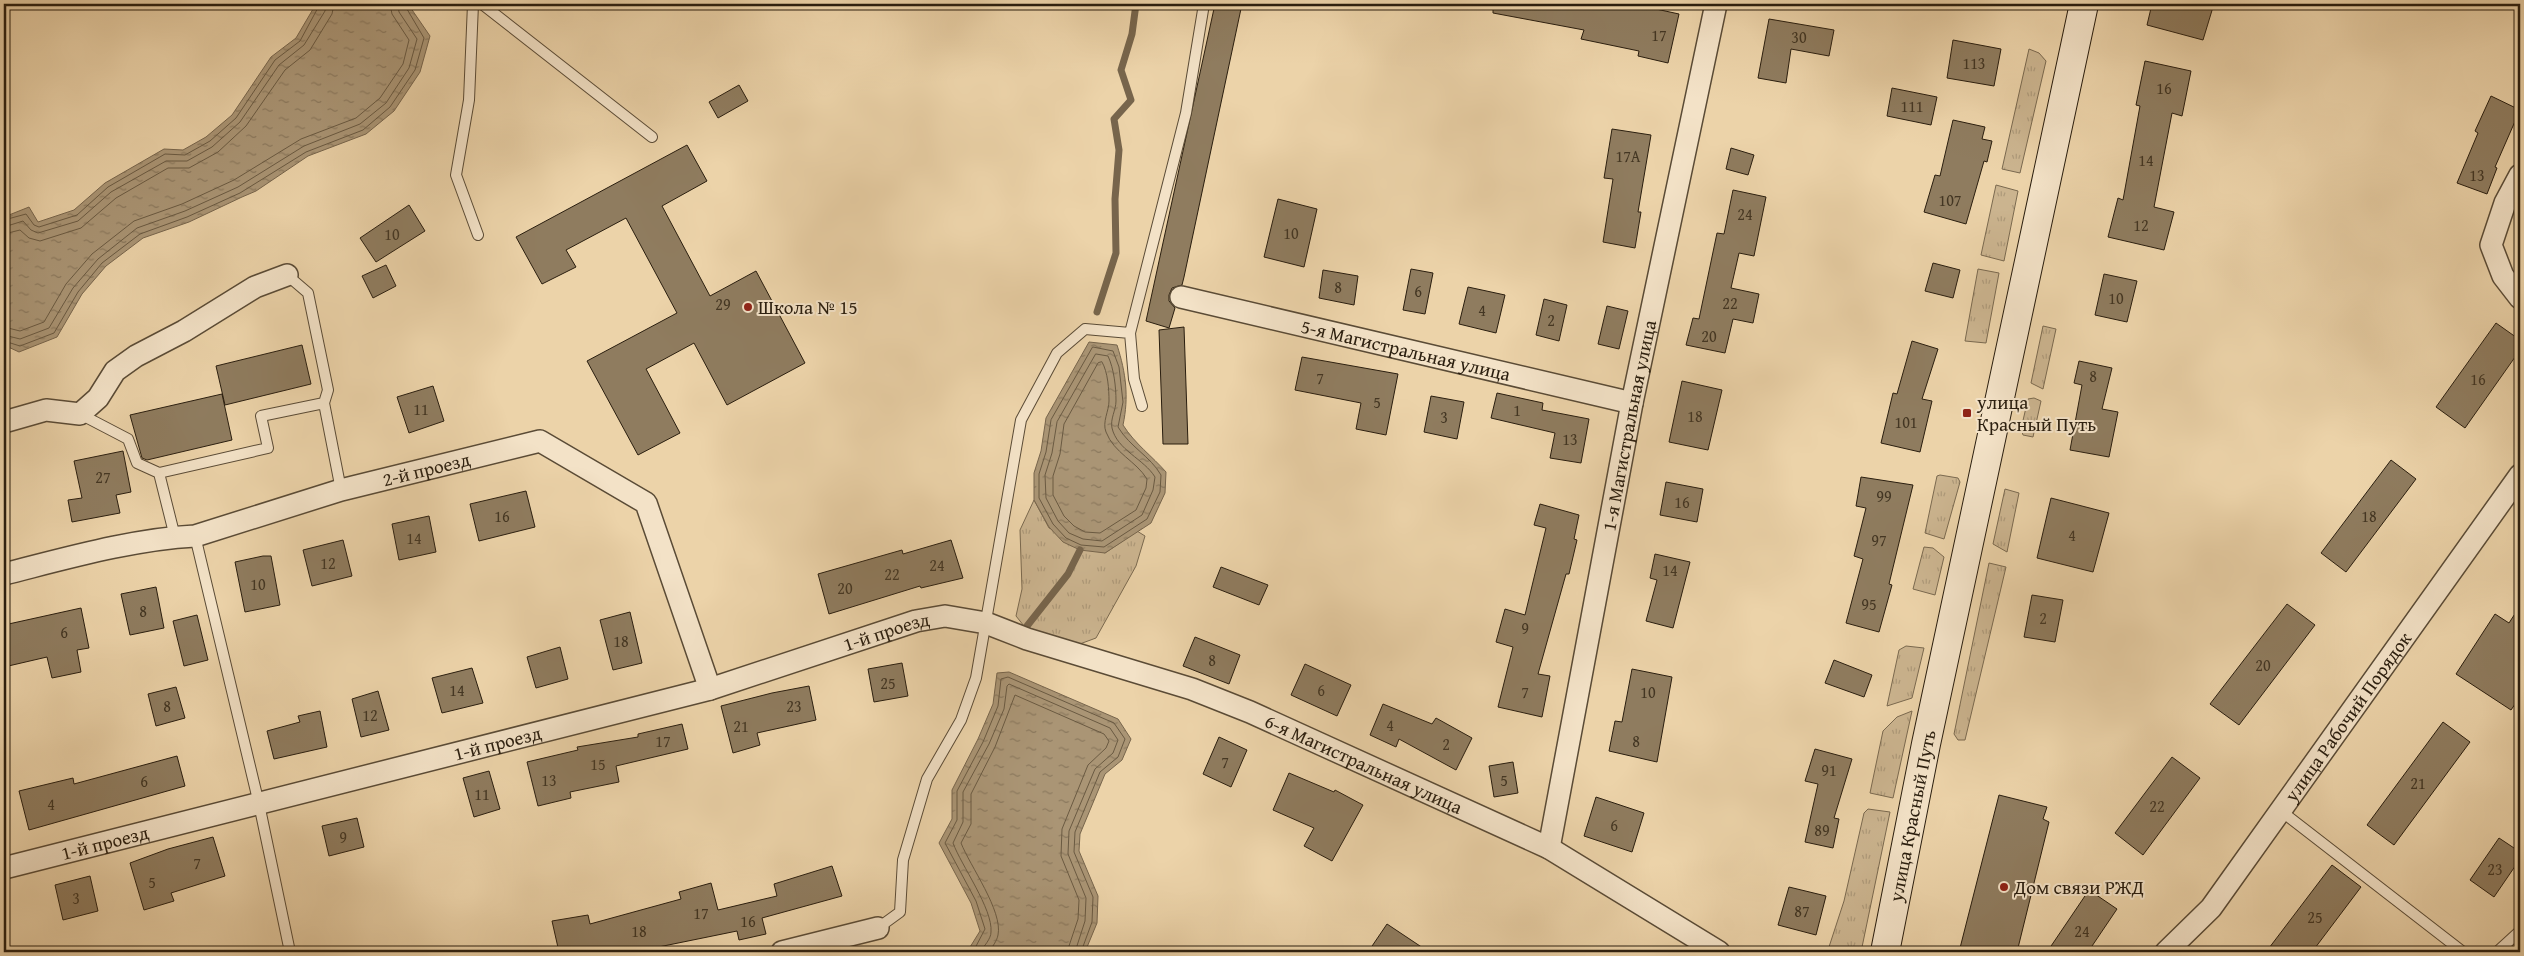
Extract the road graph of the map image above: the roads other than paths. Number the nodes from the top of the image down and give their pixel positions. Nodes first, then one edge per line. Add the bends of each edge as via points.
1 (473, 4) edge
2 (482, 4) edge
3 (1204, 4) edge
4 (1716, 4) edge
5 (2084, 4) edge
6 (652, 137) dead end
7 (2520, 175) edge
8 (478, 236) dead end
9 (287, 275) joint
10 (1181, 298) dead end
11 (2520, 298) edge
12 (1130, 333) junction
13 (324, 403) junction
14 (1632, 403) junction
15 (1142, 406) dead end
16 (80, 414) junction
17 (4, 422) edge
18 (159, 473) junction
19 (2520, 475) edge
20 (341, 490) junction
21 (185, 536) junction
22 (4, 574) edge
23 (986, 623) junction
24 (710, 688) junction
25 (258, 804) junction
26 (2281, 810) junction
27 (1550, 848) junction
28 (4, 868) edge
29 (878, 928) joint
30 (2520, 931) edge
31 (1706, 949) edge
32 (290, 952) edge
33 (782, 952) edge
34 (1885, 952) edge
35 (2166, 952) edge
36 (2463, 952) edge
37 (2497, 952) edge

1 - 8 lane via 469,100 456,175
2 - 6 lane
3 - 12 lane via 1186,113
4 - 14 street, 1-я Магистральная улица
5 - 34 main road, улица Красный Путь via 1928,734
7 - 11 street via 2491,245 2503,276
9 - 13 lane via 308,294 328,390
9 - 16 street via 256,287 136,356 115,371 98,398
10 - 14 street, 5-я Магистральная улица
12 - 15 lane via 1134,379
12 - 23 lane via 1085,329 1057,353 1021,420
13 - 18 lane via 261,416 268,448
13 - 20 lane
14 - 27 street, 1-я Магистральная улица
16 - 17 street via 46,410
16 - 18 lane via 128,439 138,463
18 - 21 lane
19 - 26 street, улица Рабочий Порядок
20 - 21 street, 2-й проезд
20 - 24 street, 2-й проезд via 540,441 646,503
21 - 22 street, 2-й проезд
21 - 25 lane
23 - 24 street, 1-й проезд via 946,616 916,621
23 - 27 street, 6-я Магистральная улица via 1027,639 1192,689 1250,712
23 - 29 lane via 976,678 961,720 926,779 903,860 900,912
24 - 25 street, 1-й проезд
25 - 28 street, 1-й проезд
25 - 32 lane
26 - 35 street, улица Рабочий Порядок via 2212,908
26 - 36 lane
27 - 31 street, 6-я Магистральная улица
29 - 33 street
30 - 37 lane

